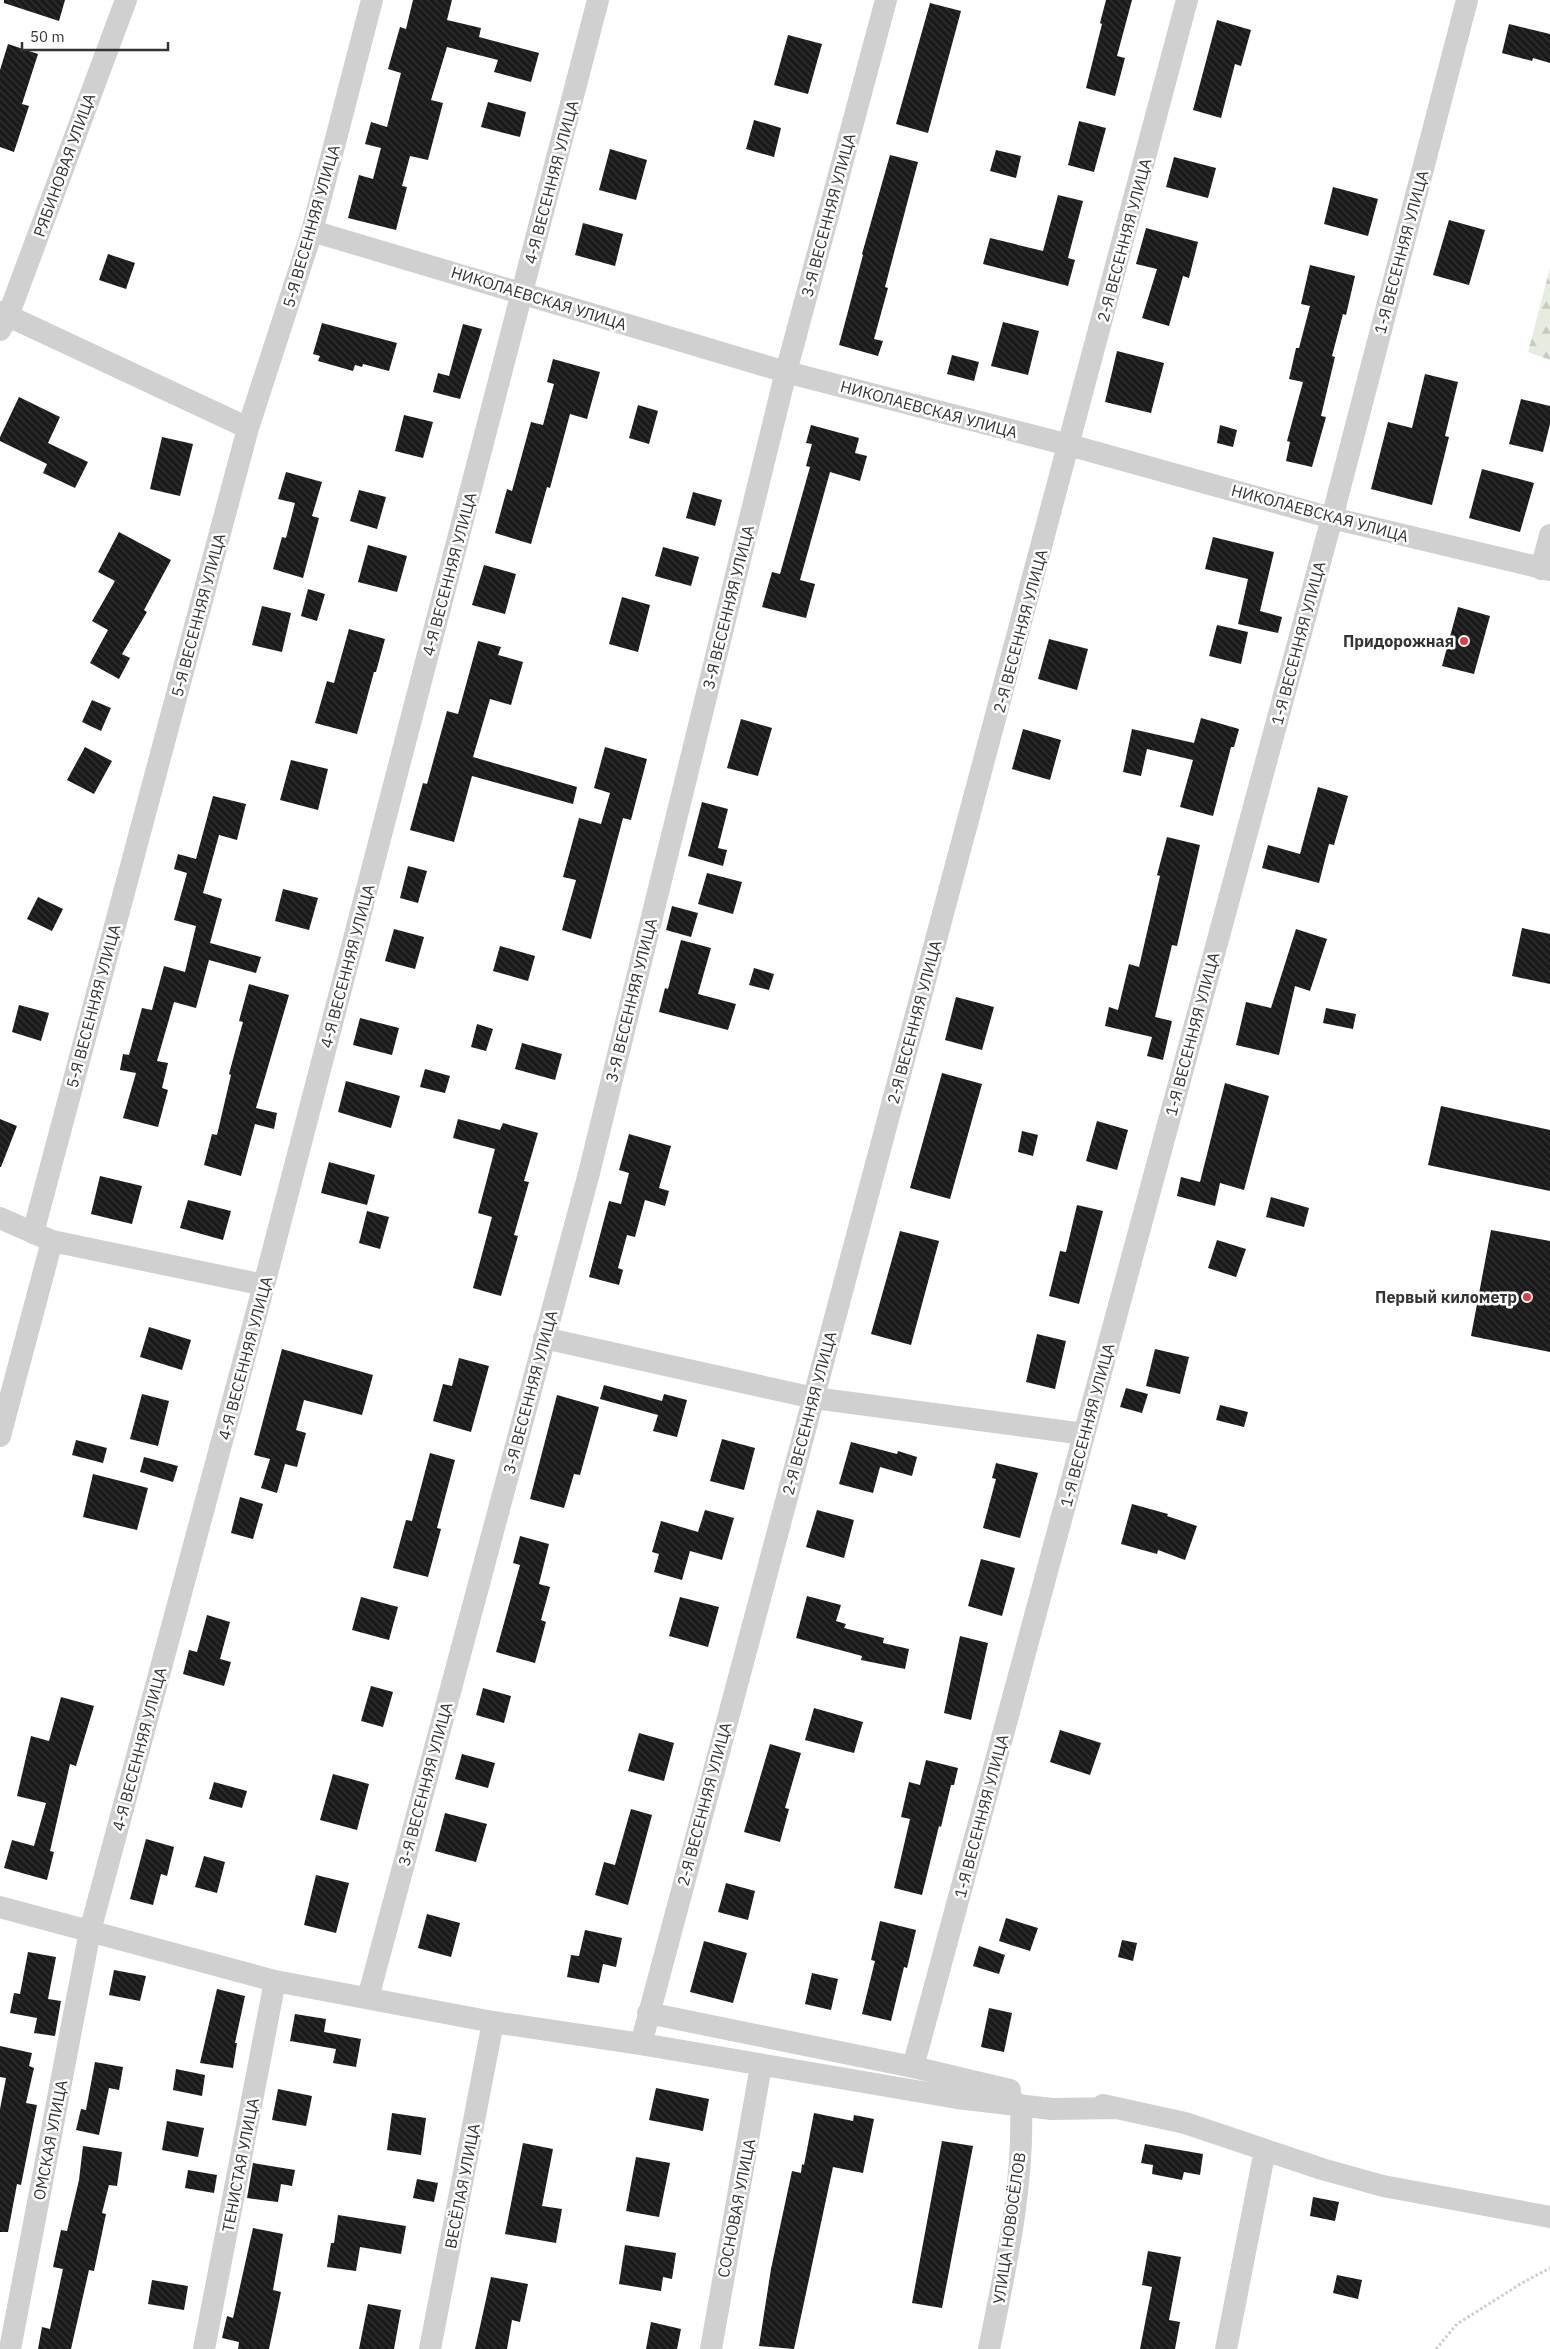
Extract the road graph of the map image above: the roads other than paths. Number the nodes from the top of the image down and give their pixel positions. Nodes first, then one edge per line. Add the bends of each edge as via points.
1 (126, 0) edge
2 (372, 0) edge
3 (598, 0) edge
4 (886, 0) edge
5 (1188, 0) edge
6 (1467, 0) edge
7 (312, 231) junction
8 (522, 293) junction
9 (3, 319) edge
10 (786, 372) junction
11 (248, 428) junction
12 (1069, 445) junction
13 (1332, 518) junction
14 (1550, 535) edge
15 (1545, 569) edge
16 (0, 1218) edge
17 (42, 1237) junction
18 (264, 1285) junction
19 (544, 1338) junction
20 (814, 1398) junction
21 (1084, 1434) junction
22 (0, 1436) edge
23 (0, 1907) edge
24 (90, 1931) junction
25 (275, 1981) junction
26 (368, 1998) junction
27 (648, 2013) junction
28 (493, 2022) junction
29 (641, 2044) junction
30 (761, 2066) junction
31 (913, 2067) junction
32 (990, 2087) junction
33 (1021, 2106) junction
34 (1117, 2108) junction
35 (1265, 2150) junction
36 (1550, 2216) edge
37 (10, 2349) edge
38 (204, 2349) edge
39 (430, 2349) edge
40 (712, 2349) edge
41 (989, 2349) edge
42 (1226, 2349) edge

1 - 9 street, РЯБИНОВАЯ УЛИЦА
2 - 7 street, 5-Я ВЕСЕННЯЯ УЛИЦА
3 - 8 street, 4-Я ВЕСЕННЯЯ УЛИЦА
4 - 10 street, 3-Я ВЕСЕННЯЯ УЛИЦА
5 - 12 street, 2-Я ВЕСЕННЯЯ УЛИЦА
6 - 13 street, 1-Я ВЕСЕННЯЯ УЛИЦА
7 - 8 street, НИКОЛАЕВСКАЯ УЛИЦА
7 - 11 street, 5-Я ВЕСЕННЯЯ УЛИЦА
8 - 10 street, НИКОЛАЕВСКАЯ УЛИЦА
8 - 18 street, 4-Я ВЕСЕННЯЯ УЛИЦА
9 - 11 street
10 - 12 street, НИКОЛАЕВСКАЯ УЛИЦА
10 - 19 street, 3-Я ВЕСЕННЯЯ УЛИЦА via 589,1173
11 - 17 street, 5-Я ВЕСЕННЯЯ УЛИЦА
12 - 13 street, НИКОЛАЕВСКАЯ УЛИЦА
12 - 20 street, 2-Я ВЕСЕННЯЯ УЛИЦА
13 - 15 street, НИКОЛАЕВСКАЯ УЛИЦА
13 - 21 street, 1-Я ВЕСЕННЯЯ УЛИЦА
14 - 15 street
16 - 17 street
17 - 18 street
17 - 22 street, 5-Я ВЕСЕННЯЯ УЛИЦА
18 - 24 street, 4-Я ВЕСЕННЯЯ УЛИЦА
19 - 20 street
19 - 26 street, 3-Я ВЕСЕННЯЯ УЛИЦА
20 - 21 street
20 - 27 street, 2-Я ВЕСЕННЯЯ УЛИЦА
21 - 31 street, 1-Я ВЕСЕННЯЯ УЛИЦА
23 - 24 street
24 - 25 street
24 - 37 street, ОМСКАЯ УЛИЦА
25 - 26 street
25 - 38 street, ТЕНИСТАЯ УЛИЦА
26 - 28 street
27 - 29 street, 2-Я ВЕСЕННЯЯ УЛИЦА
27 - 31 street
28 - 29 street
28 - 39 street, ВЕСЁЛАЯ УЛИЦА
29 - 30 street
30 - 33 street
30 - 40 street, СОСНОВАЯ УЛИЦА
31 - 32 street
32 - 33 street
32 - 34 street
33 - 34 street
33 - 41 street, УЛИЦА НОВОСЁЛОВ via 1022,2138 1016,2196
34 - 35 street via 1185,2122
35 - 36 street via 1383,2186
35 - 42 street

